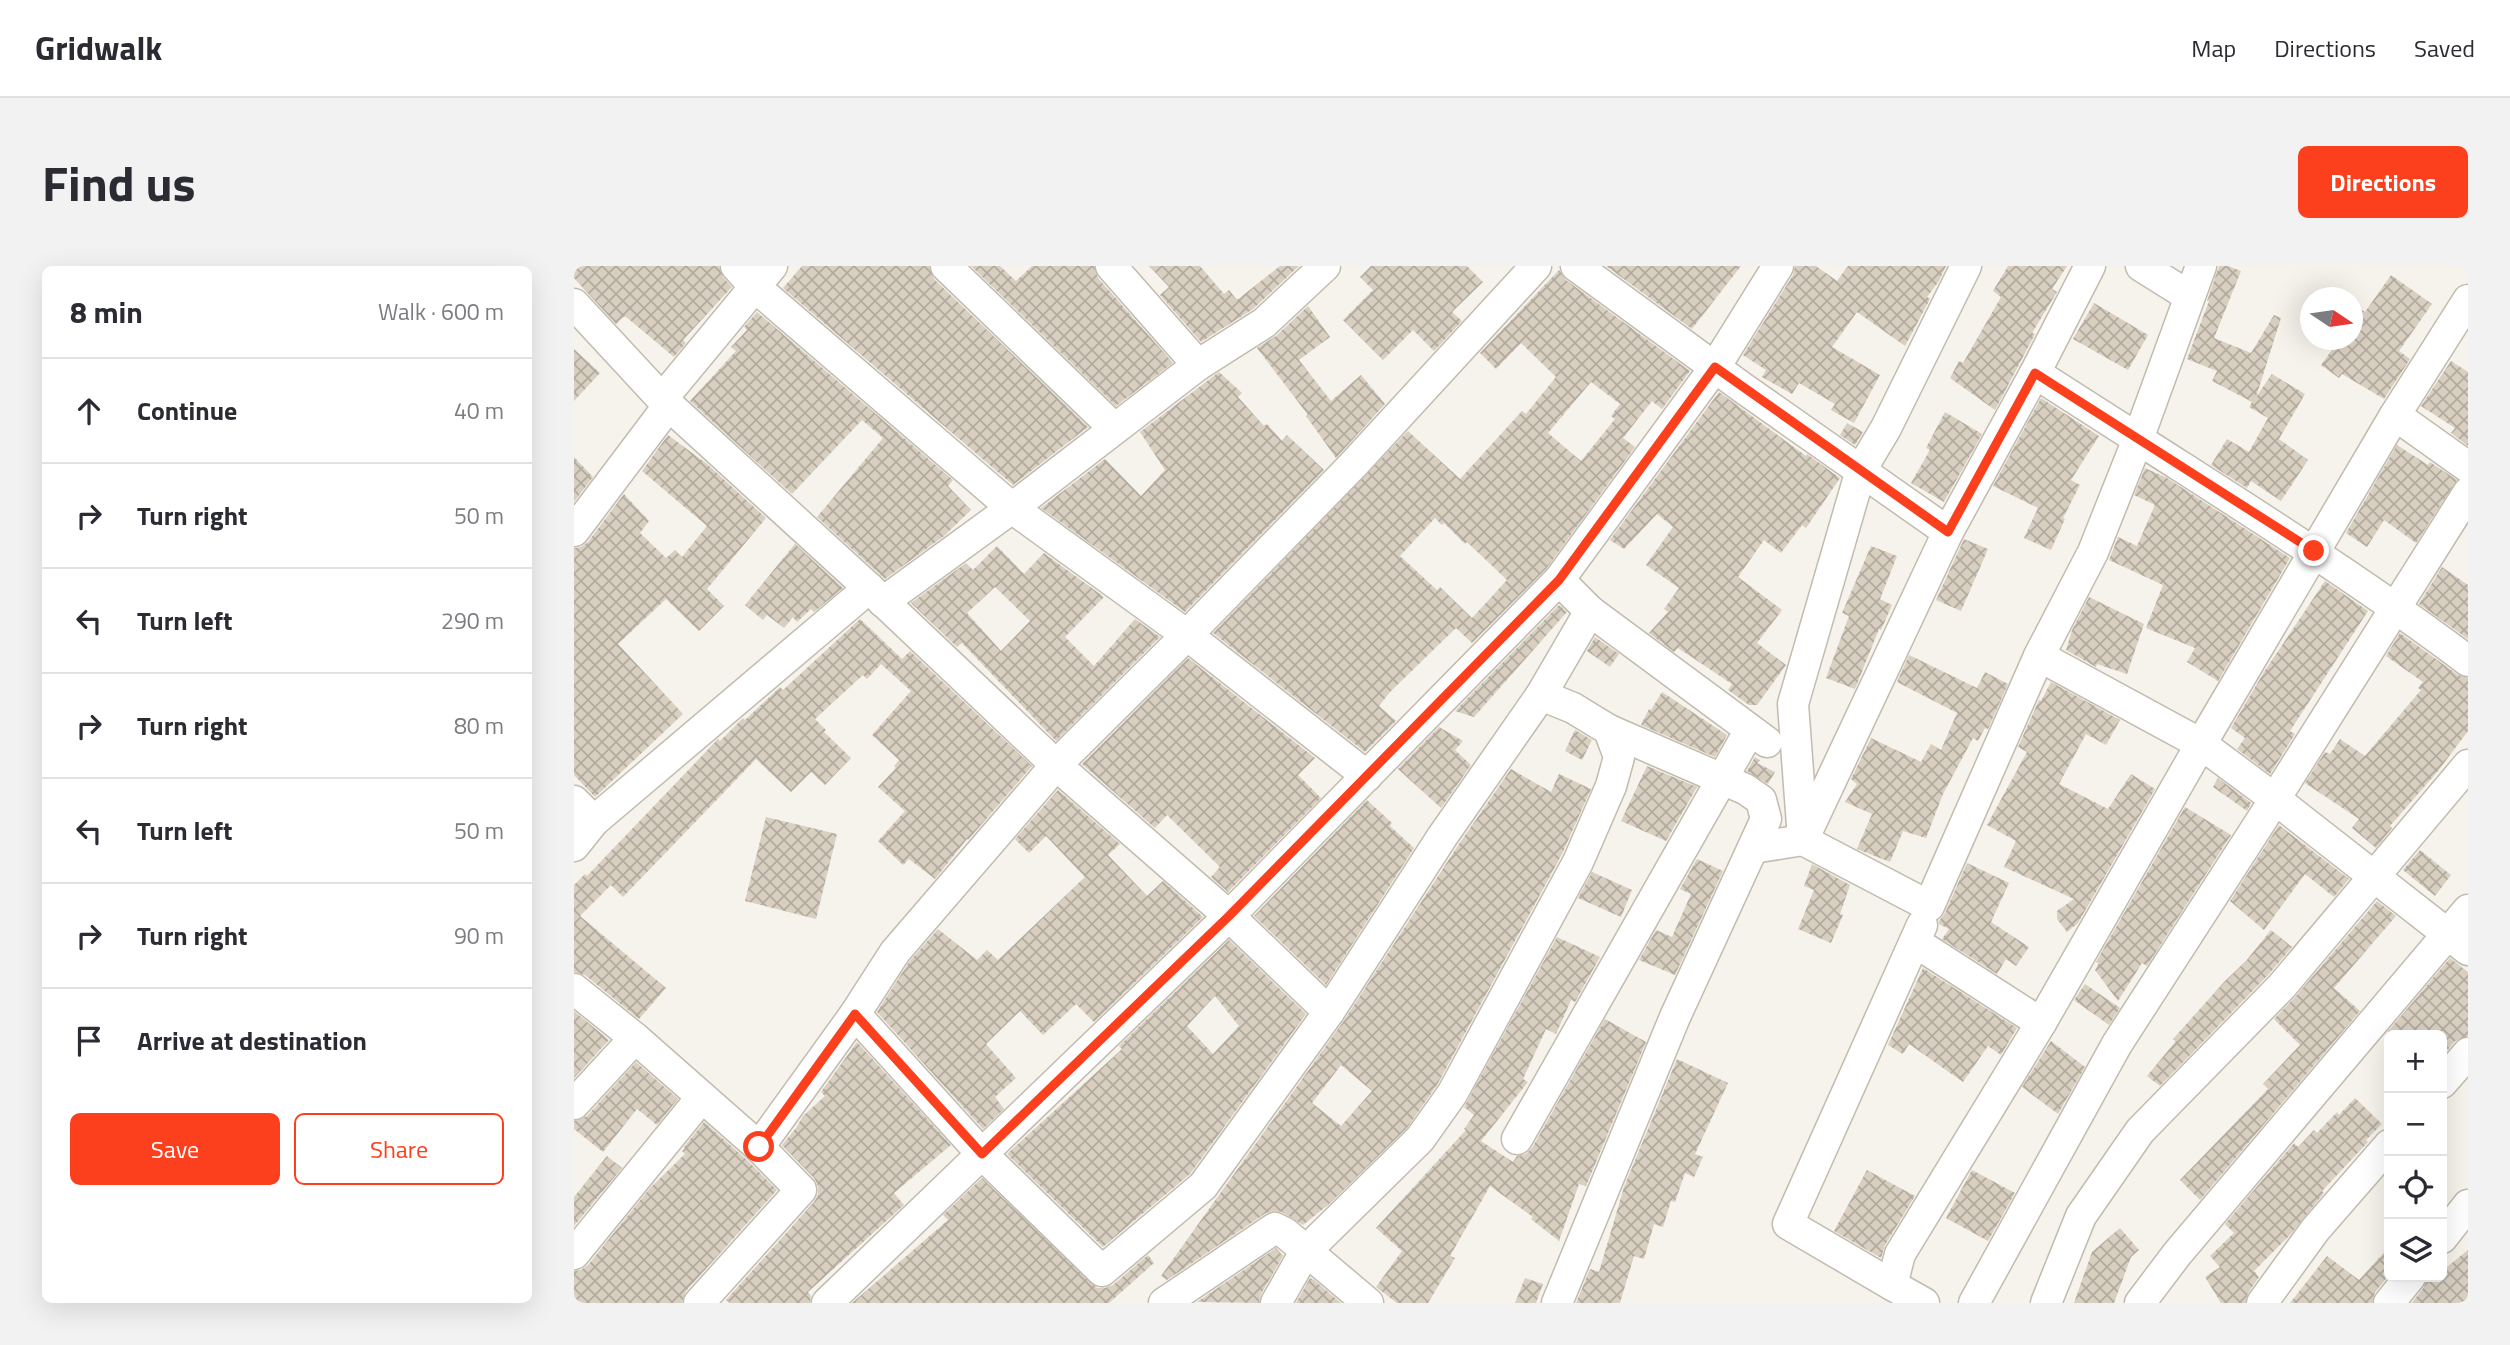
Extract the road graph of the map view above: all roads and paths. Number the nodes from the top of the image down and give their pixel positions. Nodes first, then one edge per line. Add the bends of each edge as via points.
1 (946, 266) edge
2 (1111, 266) edge
3 (1325, 266) edge
4 (1536, 266) edge
5 (1576, 266) edge
6 (1778, 266) edge
7 (1966, 266) edge
8 (2090, 266) edge
9 (2141, 266) edge
10 (2201, 266) edge
11 (754, 273) edge
12 (2189, 296) junction
13 (2468, 300) edge
14 (574, 304) edge
15 (1198, 365) junction
16 (1715, 367) junction
17 (2035, 373) junction
18 (665, 402) junction
19 (2395, 415) junction
20 (1114, 428) junction
21 (2138, 439) junction
22 (2468, 467) edge
23 (1865, 474) junction
24 (2468, 493) edge
25 (1012, 508) junction
26 (574, 531) edge
27 (1948, 532) junction
28 (2314, 551) junction
29 (1559, 580) junction
30 (876, 595) junction
31 (2396, 607) junction
32 (1590, 611) junction
33 (1187, 635) junction
34 (2039, 656) junction
35 (2468, 661) edge
36 (1541, 695) junction
37 (1609, 730) junction
38 (2201, 744) junction
39 (1056, 765) junction
40 (2468, 765) edge
41 (1367, 776) junction
42 (1721, 781) junction
43 (2275, 799) junction
44 (584, 811) edge
45 (1803, 840) junction
46 (574, 846) edge
47 (1753, 848) junction
48 (2374, 876) junction
49 (1929, 906) junction
50 (2468, 910) edge
51 (1229, 916) junction
52 (1915, 942) junction
53 (2457, 943) edge
54 (574, 989) edge
55 (1329, 1012) junction
56 (855, 1014) junction
57 (2041, 1023) junction
58 (635, 1038) junction
59 (2468, 1053) edge
60 (2447, 1077) edge
61 (702, 1097) junction
62 (574, 1104) edge
63 (1517, 1139) dead end
64 (759, 1147) junction
65 (2384, 1151) edge
66 (982, 1154) junction
67 (2468, 1205) edge
68 (2447, 1232) edge
69 (1305, 1251) junction
70 (574, 1254) edge
71 (2406, 1282) edge
72 (1892, 1285) junction
73 (699, 1303) edge
74 (827, 1303) edge
75 (1164, 1303) edge
76 (1276, 1303) edge
77 (1368, 1303) edge
78 (1557, 1303) edge
79 (1924, 1303) edge
80 (1974, 1303) edge
81 (2046, 1303) edge
82 (2140, 1303) edge
83 (2262, 1303) edge
84 (2389, 1303) edge

1 - 20 street
2 - 15 street
3 - 15 street via 1264,323
4 - 33 street via 1353,465
5 - 16 street
6 - 16 street
7 - 23 street
8 - 17 street
9 - 12 street
10 - 12 street
11 - 18 street
11 - 25 street
12 - 21 street
13 - 19 street
14 - 18 street
15 - 20 street
16 - 23 street
16 - 29 street
17 - 21 street
17 - 27 street
18 - 26 street
18 - 30 street
19 - 22 street
19 - 28 street
20 - 25 street
21 - 28 street
21 - 34 street via 2093,552
23 - 27 street
23 - 45 street via 1793,704
24 - 31 street
25 - 30 street
25 - 33 street
27 - 45 street
28 - 31 street
28 - 38 street
29 - 32 street
29 - 41 street
30 - 39 street
30 - 44 street
31 - 35 street
31 - 43 street
32 - 36 street
32 - 42 street via 1758,736
33 - 39 street
33 - 41 street
34 - 38 street
34 - 49 street
36 - 37 street
36 - 55 street
37 - 42 street
37 - 69 street via 1619,757 1611,786 1578,862 1452,1094 1420,1139
38 - 43 street
38 - 57 street
39 - 51 street
39 - 56 street via 895,952
40 - 48 street
41 - 51 street
42 - 47 street via 1761,800 1766,819
42 - 63 street
43 - 48 street
43 - 80 street via 2117,1044
44 - 46 street
45 - 47 street
45 - 49 street
47 - 78 street via 1675,1017
48 - 53 street
48 - 81 street via 2283,986 2140,1131 2081,1216
49 - 52 street
50 - 53 street
51 - 55 street
51 - 66 street
52 - 57 street
52 - 72 street via 1788,1224
53 - 82 street via 2177,1254
54 - 58 street
55 - 66 street via 1203,1186 1102,1271
56 - 64 street
56 - 66 street
57 - 72 street via 1900,1254
58 - 61 street
58 - 62 street
59 - 60 street
61 - 64 street
61 - 70 street
64 - 73 street via 801,1190
65 - 83 street via 2315,1230
66 - 74 street
67 - 68 street
69 - 75 street via 1275,1228
69 - 76 street
69 - 77 street
71 - 84 street
72 - 79 street

